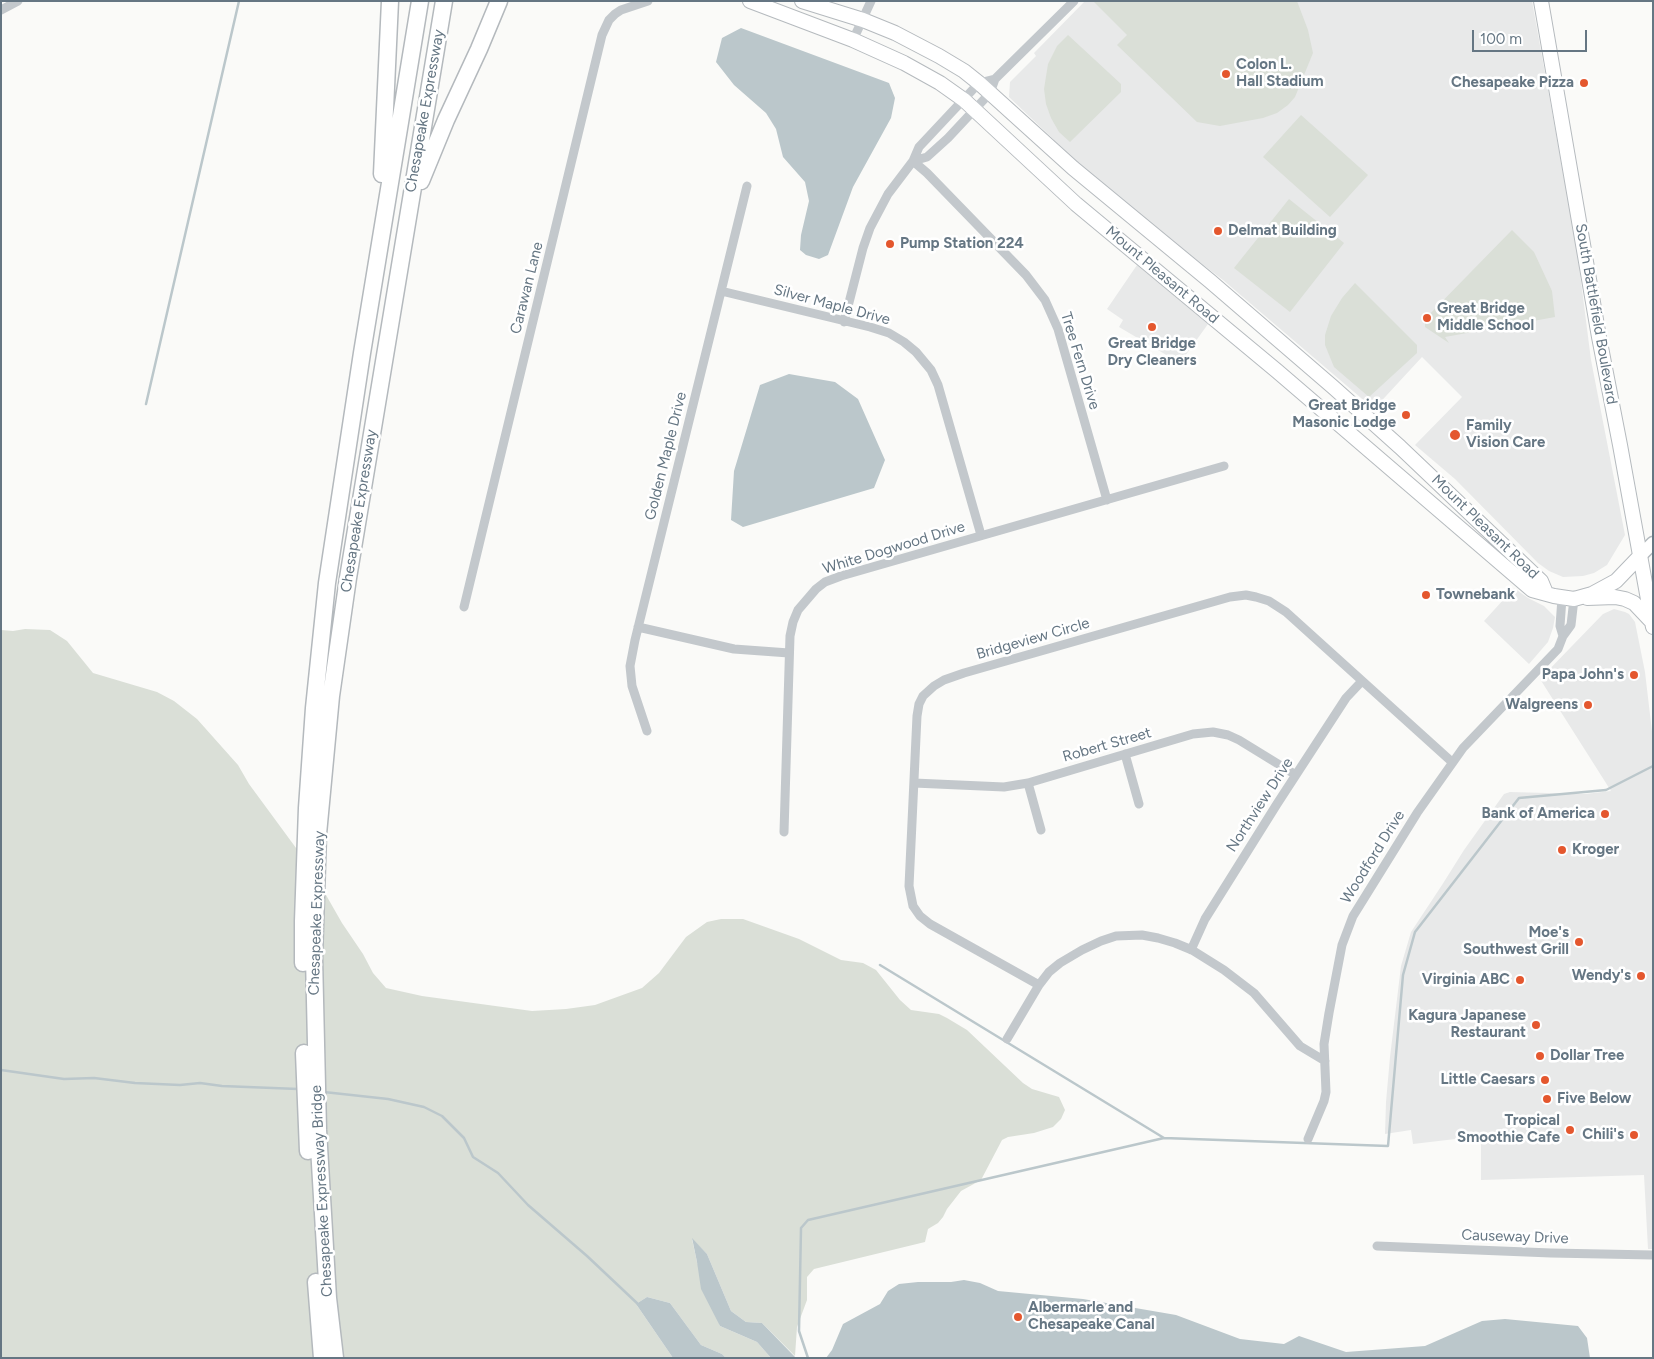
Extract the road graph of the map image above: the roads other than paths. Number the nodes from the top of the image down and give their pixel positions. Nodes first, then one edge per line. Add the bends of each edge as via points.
1 (18, 1) edge
2 (390, 1) edge
3 (420, 1) edge
4 (444, 1) edge
5 (499, 1) edge
6 (648, 1) edge
7 (750, 1) edge
8 (802, 1) edge
9 (871, 1) edge
10 (1074, 1) edge
11 (1542, 1) edge
12 (1, 10) edge
13 (863, 20) junction
14 (853, 40) junction
15 (979, 84) junction
16 (993, 86) junction
17 (970, 104) junction
18 (913, 162) junction
19 (746, 186) dead end
20 (382, 233) junction
21 (721, 291) junction
22 (392, 308) junction
23 (844, 322) junction
24 (1224, 466) dead end
25 (1107, 500) junction
26 (1438, 509) junction
27 (981, 536) junction
28 (1653, 543) edge
29 (1640, 556) junction
30 (1526, 567) junction
31 (1546, 593) junction
32 (1571, 598) junction
33 (464, 607) dead end
34 (1652, 624) edge
35 (638, 627) junction
36 (789, 653) junction
37 (1362, 681) junction
38 (647, 731) dead end
39 (1125, 754) junction
40 (1452, 762) junction
41 (1296, 775) junction
42 (914, 783) junction
43 (1028, 783) junction
44 (1139, 804) dead end
45 (1041, 830) dead end
46 (784, 832) dead end
47 (1190, 950) junction
48 (1039, 985) junction
49 (309, 1024) junction
50 (1007, 1039) dead end
51 (1324, 1061) junction
52 (1308, 1139) dead end
53 (1377, 1246) dead end
54 (1653, 1255) edge
55 (322, 1358) edge
56 (335, 1358) edge

1 - 12 street
2 - 20 highway via 380,204
3 - 20 highway, Chesapeake Expressway
4 - 22 highway, Chesapeake Expressway
5 - 22 highway via 418,190 407,257
6 - 33 street, Carawan Lane via 615,14 602,35
7 - 14 main road, Mount Pleasant Road
8 - 13 main road, Mount Pleasant Road
9 - 13 street
10 - 16 street
11 - 29 main road, South Battlefield Boulevard
13 - 14 street
13 - 15 main road, Mount Pleasant Road via 895,32 939,56
14 - 17 main road, Mount Pleasant Road via 904,63
15 - 16 main road, Mount Pleasant Road
15 - 17 street
16 - 17 street
16 - 30 main road, Mount Pleasant Road via 1074,168 1333,386
17 - 18 street via 919,147
17 - 18 street via 948,138 927,157
17 - 26 main road, Mount Pleasant Road via 1076,204
18 - 23 street via 888,194 870,228
18 - 25 street, Tree Fern Drive via 1026,275 1045,300 1058,328
19 - 21 street, Golden Maple Drive
20 - 49 highway, Chesapeake Expressway via 335,527 314,708 303,921
21 - 23 street, Silver Maple Drive
21 - 35 street, Golden Maple Drive
22 - 49 highway, Chesapeake Expressway via 331,696 318,834
23 - 27 street, Silver Maple Drive via 889,333 916,352 930,370 942,398
24 - 25 street, White Dogwood Drive
25 - 27 street, White Dogwood Drive
26 - 30 main road via 1472,531 1513,566
26 - 31 main road, Mount Pleasant Road via 1532,590
27 - 36 street, White Dogwood Drive via 824,582 798,610 791,628
28 - 29 main road
29 - 32 main road via 1616,581 1592,594
29 - 34 main road, South Battlefield Boulevard
30 - 31 main road, Mount Pleasant Road via 1541,581
31 - 32 main road, Mount Pleasant Road
32 - 34 main road, Mount Pleasant Road via 1625,599 1638,607
32 - 40 street, Woodford Drive via 1571,625 1558,649
35 - 36 street via 734,649
35 - 38 street, Golden Maple Drive via 630,675
36 - 46 street, White Dogwood Drive
37 - 40 street, Bridgeview Circle
37 - 41 street, Northview Drive via 1346,698
37 - 42 street, Bridgeview Circle via 1278,606 1256,597 1230,597 964,673 939,683 926,692 919,704
39 - 41 street, Robert Street via 1193,734 1219,733 1245,742
39 - 43 street, Robert Street
39 - 44 street
40 - 51 street, Woodford Drive via 1365,894 1348,927 1339,957
41 - 47 street, Northview Drive via 1205,919
42 - 43 street, Robert Street via 1004,787
42 - 48 street, Bridgeview Circle via 909,886 915,910 930,924
43 - 45 street
47 - 48 street via 1158,938 1116,936 1072,956 1049,972
47 - 51 street via 1254,993 1300,1046
48 - 50 street
49 - 55 highway, Chesapeake Expressway Bridge via 307,1137
49 - 56 highway, Chesapeake Expressway Bridge
51 - 52 street, Woodford Drive via 1326,1092
53 - 54 street, Causeway Drive

